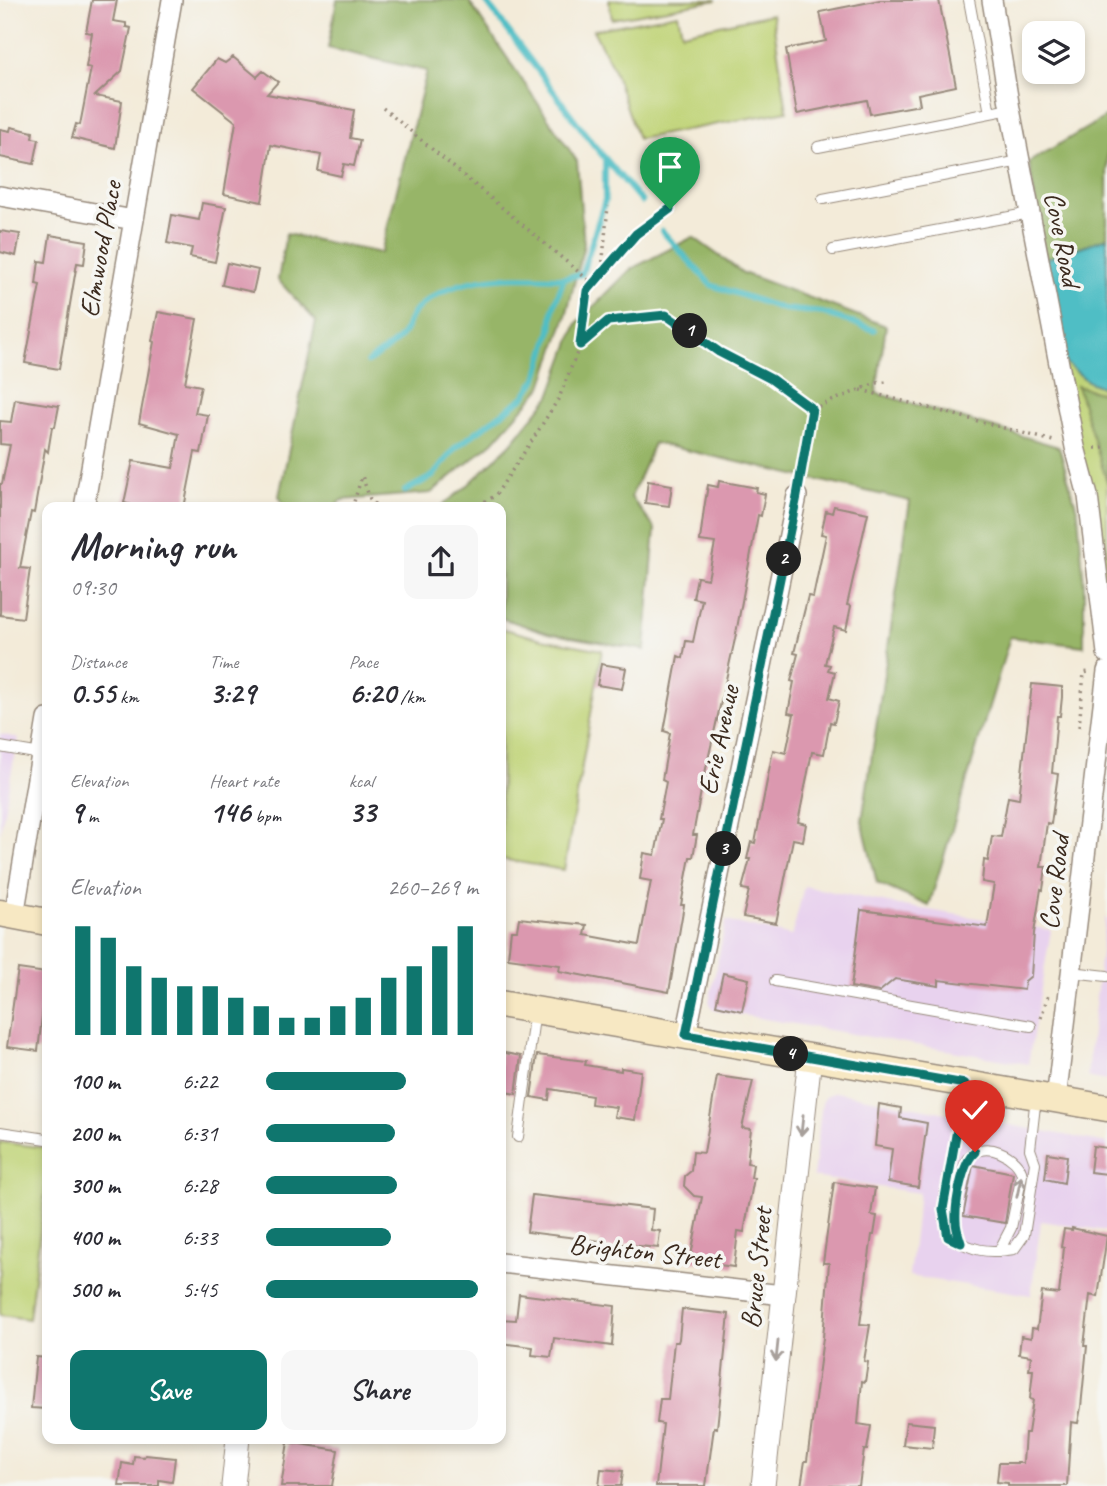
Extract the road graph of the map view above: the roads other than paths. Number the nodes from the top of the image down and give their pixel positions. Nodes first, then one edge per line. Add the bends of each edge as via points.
1 (172, 0) edge
2 (969, 0) edge
3 (992, 0) edge
4 (1010, 109) junction
5 (990, 113) junction
6 (818, 147) dead end
7 (1020, 161) junction
8 (0, 196) edge
9 (823, 199) dead end
10 (1030, 213) junction
11 (134, 220) junction
12 (833, 250) dead end
13 (797, 496) road end
14 (85, 502) edge
15 (1107, 653) edge
16 (1107, 671) edge
17 (0, 747) edge
18 (42, 748) edge
19 (41, 754) junction
20 (7, 914) edge
21 (42, 921) edge
22 (1071, 972) junction
23 (1107, 976) edge
24 (775, 981) dead end
25 (506, 1005) edge
26 (535, 1010) junction
27 (1031, 1026) dead end
28 (686, 1035) junction
29 (810, 1057) junction
30 (965, 1084) junction
31 (1046, 1098) junction
32 (1107, 1108) edge
33 (0, 1132) edge
34 (518, 1137) dead end
35 (42, 1138) edge
36 (961, 1243) junction
37 (999, 1251) junction
38 (506, 1264) edge
39 (783, 1295) junction
40 (237, 1444) edge
41 (233, 1486) edge
42 (763, 1486) edge

1 - 11 street, Elmwood Place
2 - 5 lane
3 - 4 street, Cove Road
4 - 5 lane
4 - 7 street, Cove Road
5 - 6 lane
7 - 9 lane
7 - 10 street, Cove Road
8 - 11 street
10 - 12 lane
10 - 15 street, Cove Road via 1088,496
11 - 14 street, Elmwood Place
13 - 28 street, Erie Avenue
16 - 22 street, Cove Road
17 - 19 lane
18 - 19 street
19 - 20 street
20 - 21 main road
22 - 23 lane
22 - 31 street, Cove Road
24 - 27 lane
25 - 26 main road
26 - 28 main road
26 - 34 lane
28 - 29 main road
29 - 30 main road
29 -> 39 street, Bruce Street
30 - 31 main road
30 - 36 lane via 943,1209 948,1237
31 - 32 main road
31 - 37 lane via 1030,1149 1034,1163 1024,1235 1014,1249
33 - 35 lane
36 - 37 lane via 974,1250
37 -> 36 lane via 1011,1228 1021,1175 1015,1159 987,1150 975,1152 965,1167 956,1215
38 - 39 street, Brighton Street
39 -> 42 street, Bruce Street
40 - 41 street

